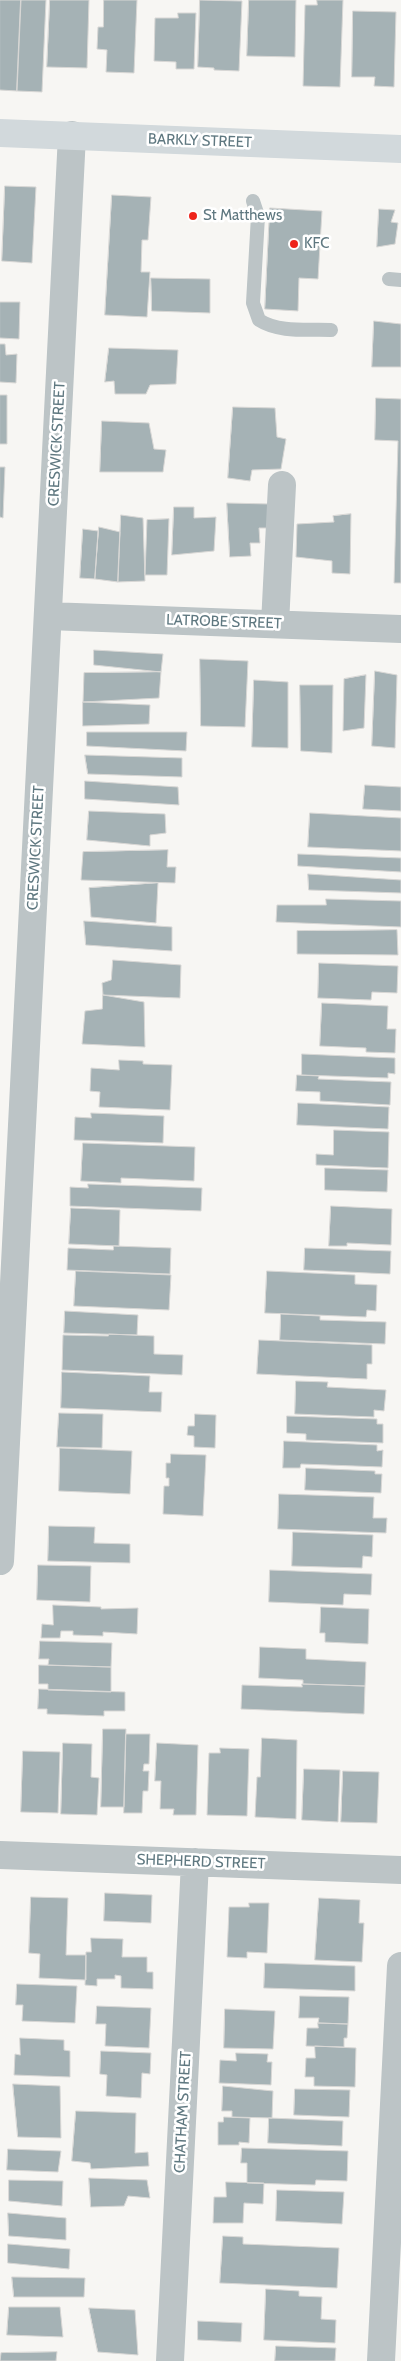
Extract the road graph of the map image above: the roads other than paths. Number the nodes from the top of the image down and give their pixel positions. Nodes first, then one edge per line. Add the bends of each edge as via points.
1 (0, 132) edge
2 (72, 135) junction
3 (401, 149) edge
4 (253, 201) dead end
5 (331, 330) dead end
6 (282, 485) dead end
7 (48, 616) junction
8 (275, 624) junction
9 (401, 629) edge
10 (0, 1561) edge
11 (0, 1854) edge
12 (195, 1862) junction
13 (401, 1870) edge
14 (401, 1966) edge
15 (170, 2361) edge
16 (381, 2361) edge

1 - 2 street, BARKLY STREET
2 - 3 street, BARKLY STREET
2 - 7 street, CRESWICK STREET
4 - 5 lane via 258,216 253,303 259,320 284,328
6 - 8 street
7 - 8 street, LATROBE STREET
7 - 10 street, CRESWICK STREET
8 - 9 street, LATROBE STREET
11 - 12 street, SHEPHERD STREET
12 - 13 street, SHEPHERD STREET
12 - 15 street, CHATHAM STREET
14 - 16 street

